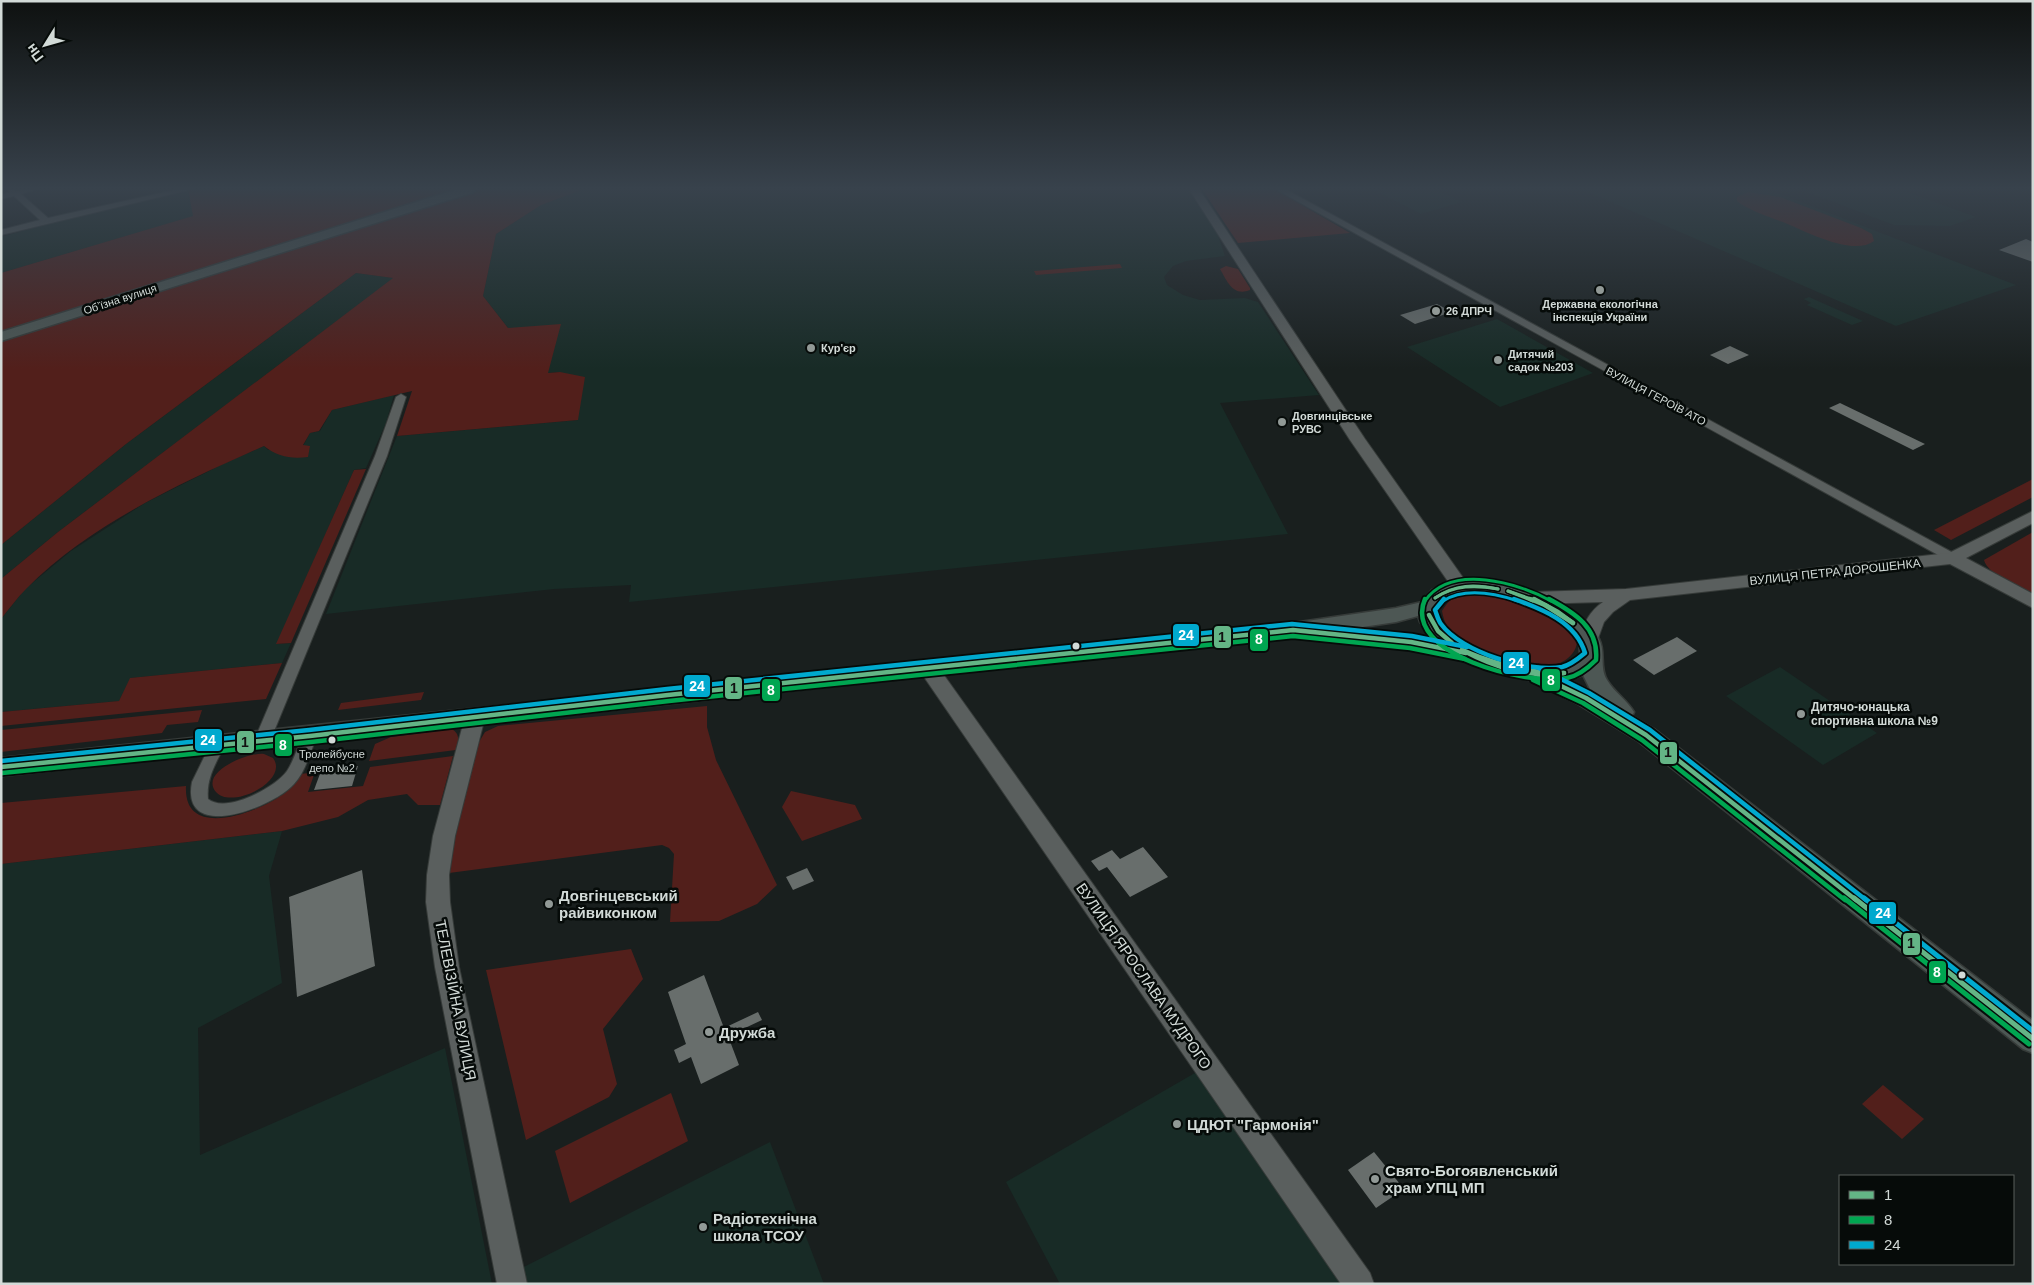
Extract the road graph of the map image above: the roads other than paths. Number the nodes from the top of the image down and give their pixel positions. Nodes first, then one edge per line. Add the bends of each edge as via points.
1 (277, 249) edge
2 (1233, 249) edge
3 (1389, 249) edge
4 (1, 336) edge
5 (401, 397) dead end
6 (2033, 516) edge
7 (1953, 558) junction
8 (1460, 586) junction
9 (1626, 595) junction
10 (1533, 598) junction
11 (2033, 602) edge
12 (1428, 607) junction
13 (1293, 630) junction
14 (1590, 648) junction
15 (1466, 653) junction
16 (929, 669) junction
17 (1536, 674) junction
18 (475, 717) junction
19 (1646, 735) junction
20 (310, 736) junction
21 (262, 740) junction
22 (217, 745) junction
23 (1, 767) edge
24 (2033, 1039) edge
25 (512, 1284) edge
26 (1359, 1284) edge

1 - 4 main road, Обʼїзна вулиця
2 - 8 street via 1358,440
3 - 7 street, ВУЛИЦЯ ГЕРОЇВ АТО
5 - 21 street via 381,456
6 - 7 street, ВУЛИЦЯ ПЕТРА ДОРОШЕНКА
7 - 9 street, ВУЛИЦЯ ПЕТРА ДОРОШЕНКА
7 - 11 street, ВУЛИЦЯ ГЕРОЇВ АТО
8 - 10 main road via 1486,587
8 - 12 main road via 1436,597
9 - 10 street, ВУЛИЦЯ ПЕТРА ДОРОШЕНКА
9 - 14 street via 1592,621
10 - 14 main road via 1567,618
12 - 13 main road via 1396,615
12 - 15 main road via 1432,625 1438,633
13 - 15 main road via 1411,642
13 - 16 main road
14 - 17 main road via 1576,670
14 - 19 main road via 1590,669 1598,685
15 - 17 main road
16 - 18 main road
16 - 26 street, ВУЛИЦЯ ЯРОСЛАВА МУДРОГО
17 - 19 main road via 1586,698
18 - 20 main road
18 - 25 street, ТЕЛЕВІЗІЙНА ВУЛИЦЯ via 444,836 438,902 447,967
19 - 24 main road
20 - 21 main road
20 - 22 street via 294,774 281,788 258,801 224,811 207,807 199,789
21 - 22 main road
22 - 23 main road

